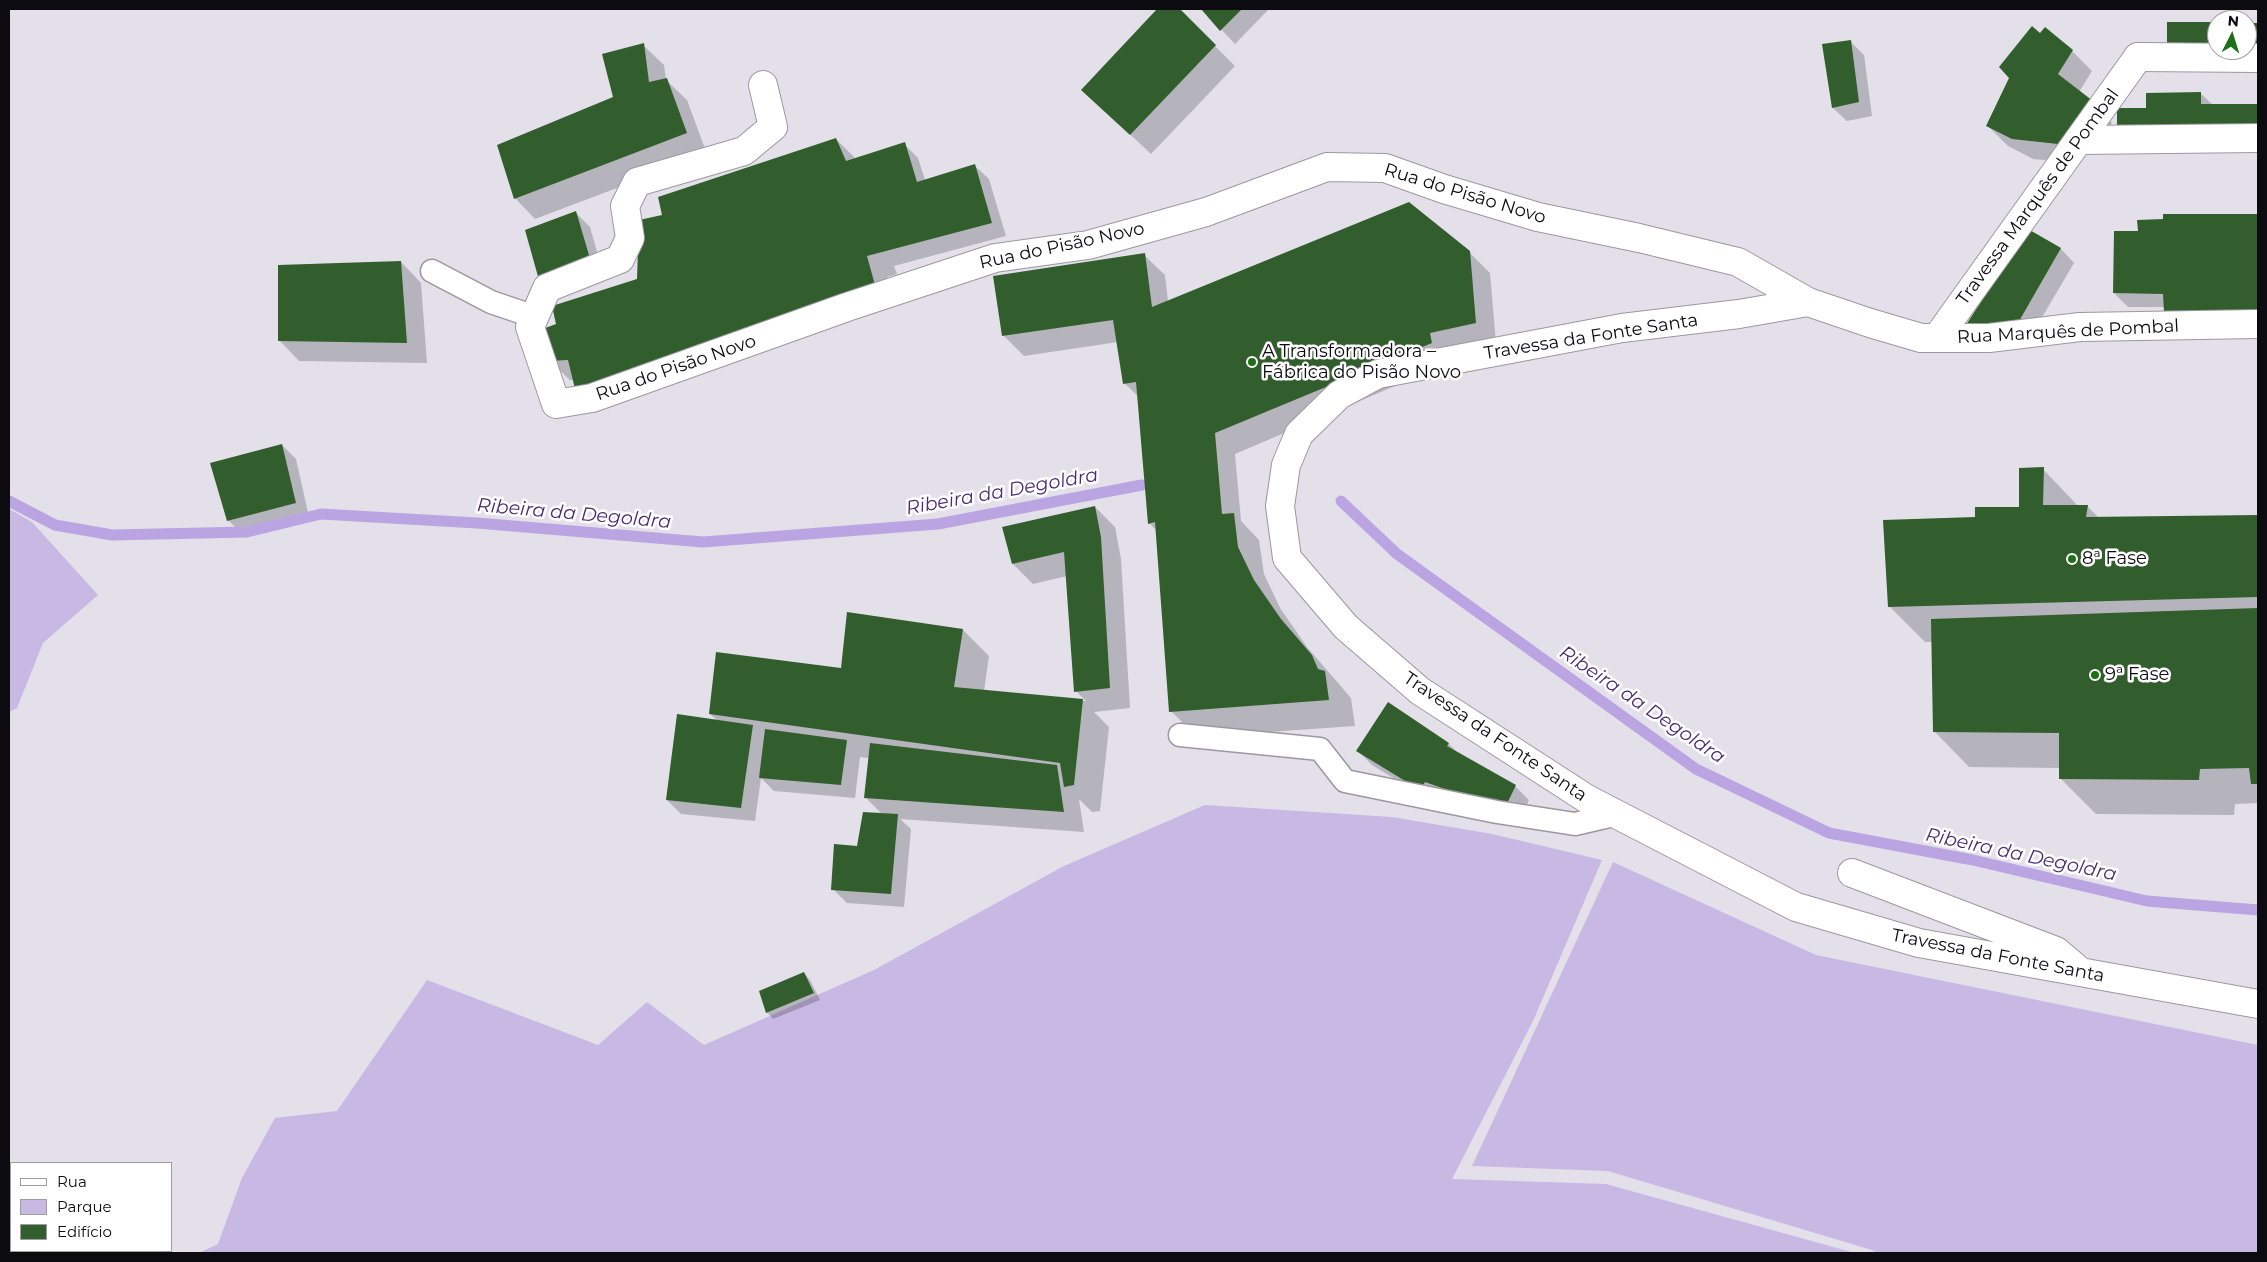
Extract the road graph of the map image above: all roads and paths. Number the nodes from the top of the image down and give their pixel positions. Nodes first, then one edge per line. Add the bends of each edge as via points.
1 (2258, 58) edge
2 (763, 85) dead end
3 (2258, 138) edge
4 (2079, 140) junction
5 (432, 271) dead end
6 (1808, 302) junction
7 (535, 317) junction
8 (2258, 324) edge
9 (1937, 338) junction
10 (1180, 735) dead end
11 (1618, 814) junction
12 (1852, 873) dead end
13 (2083, 974) junction
14 (2258, 1004) edge

1 - 4 street, Travessa Marquês de Pombal via 2138,57
2 - 7 street, Rua do Pisão Novo via 773,127 744,151 637,182 625,206 630,238 620,259 547,288
3 - 4 street
4 - 9 street, Travessa Marquês de Pombal
5 - 7 lane via 491,302
6 - 7 street, Rua do Pisão Novo via 1738,262 1538,217 1385,168 1327,167 1206,212 1088,245 995,258 592,398 556,404 530,327
6 - 9 street, Rua do Pisão Novo via 1921,338
6 - 11 street, Travessa da Fonte Santa via 1622,328 1378,374 1339,395 1299,434 1286,465 1280,506 1287,558 1346,627 1420,691 1587,799
8 - 9 street, Rua Marquês de Pombal via 2080,328 1990,338
10 - 11 lane via 1320,749 1345,781 1496,812 1575,824
11 - 13 street, Travessa da Fonte Santa via 1796,907 1919,943
12 - 13 street via 2056,951
13 - 14 street, Travessa da Fonte Santa

